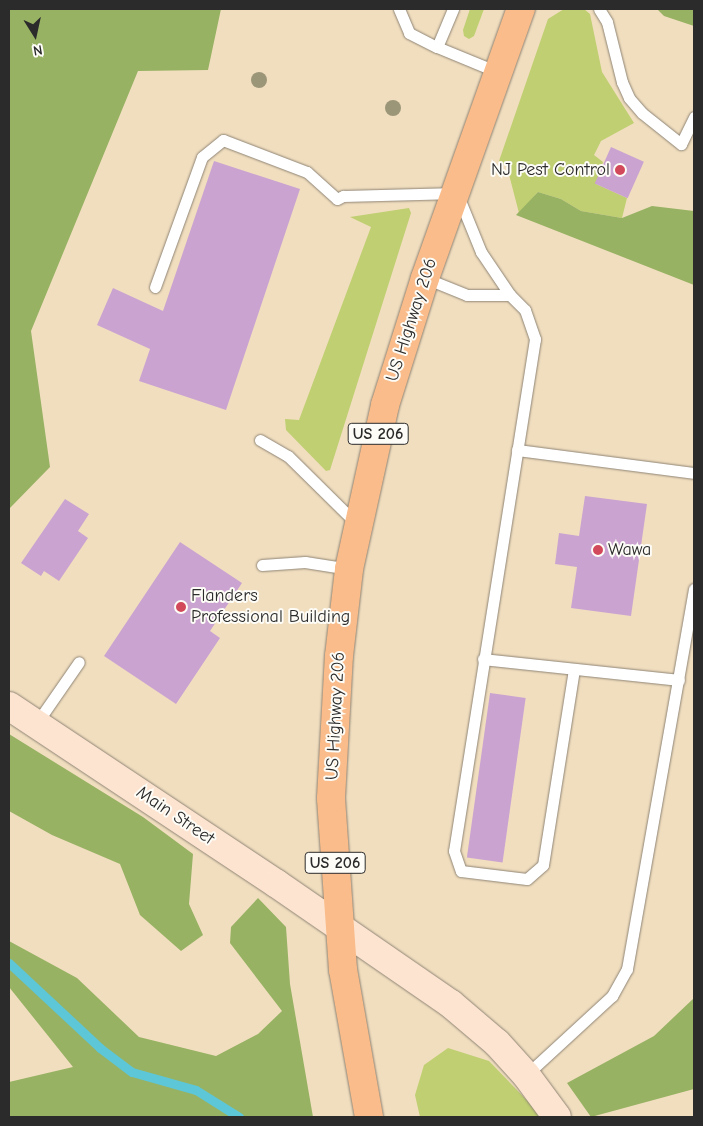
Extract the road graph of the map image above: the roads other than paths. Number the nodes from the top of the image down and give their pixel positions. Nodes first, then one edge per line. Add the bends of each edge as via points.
1 (399, 9) edge
2 (453, 9) edge
3 (521, 9) edge
4 (600, 9) edge
5 (437, 47) junction
6 (498, 72) junction
7 (694, 117) edge
8 (457, 193) junction
9 (425, 278) junction
10 (155, 286) dead end
11 (510, 295) junction
12 (260, 440) dead end
13 (517, 450) junction
14 (694, 473) edge
15 (357, 524) junction
16 (262, 565) dead end
17 (349, 569) junction
18 (694, 589) edge
19 (482, 660) junction
20 (79, 662) dead end
21 (574, 669) junction
22 (679, 680) junction
23 (9, 706) edge
24 (36, 724) junction
25 (339, 928) junction
26 (526, 1075) junction
27 (369, 1117) edge
28 (557, 1117) edge

1 - 5 lane via 409,33
2 - 5 lane
3 - 6 highway, US Highway 206 / US 206
4 - 7 lane via 607,22 622,82 629,98 642,114 681,144
5 - 6 lane
6 - 8 highway, US Highway 206 / US 206
8 - 9 highway, US Highway 206 / US 206
8 - 10 lane via 343,196 336,199 307,172 223,140 202,157
8 - 11 lane via 481,252
9 - 11 lane via 467,294
9 - 15 highway, US Highway 206 / US 206 via 385,405
11 - 13 lane via 525,310 535,339
12 - 15 lane via 288,456
13 - 14 lane
13 - 19 lane
15 - 17 highway, US Highway 206 / US 206
16 - 17 lane via 304,562
17 - 25 highway, US Highway 206 / US 206 via 333,753 332,798
18 - 22 lane
19 - 21 lane
19 - 21 lane via 454,851 462,871 514,879 527,879 542,865
20 - 24 lane
21 - 22 lane
22 - 26 lane via 628,969 612,996
23 - 24 main road, Main Street
24 - 25 main road, Main Street
25 - 26 main road, Main Street via 464,1015
25 - 27 highway, US Highway 206 / US 206 via 349,1011
26 - 28 main road, Main Street

